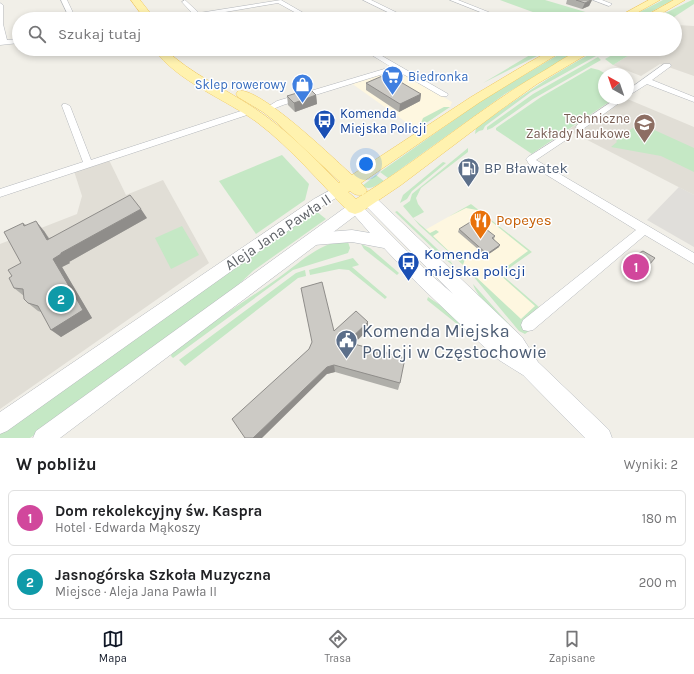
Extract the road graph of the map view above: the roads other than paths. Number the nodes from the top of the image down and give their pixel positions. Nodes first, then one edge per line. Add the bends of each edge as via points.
1 (64, 0) edge
2 (366, 0) edge
3 (454, 0) edge
4 (596, 0) edge
5 (656, 0) edge
6 (681, 0) edge
7 (139, 1) edge
8 (278, 1) edge
9 (185, 2) dead end
10 (609, 4) dead end
11 (0, 5) edge
12 (70, 12) edge
13 (146, 12) edge
14 (195, 12) edge
15 (215, 12) edge
16 (298, 12) edge
17 (392, 12) edge
18 (485, 12) edge
19 (633, 12) edge
20 (659, 12) edge
21 (12, 42) edge
22 (2, 43) edge
23 (166, 56) edge
24 (178, 56) edge
25 (377, 56) edge
26 (548, 56) edge
27 (578, 56) edge
28 (667, 66) dead end
29 (396, 67) junction
30 (647, 81) junction
31 (634, 90) edge
32 (444, 94) dead end
33 (694, 100) edge
34 (613, 104) edge
35 (66, 106) dead end
36 (268, 109) junction
37 (250, 111) junction
38 (580, 127) dead end
39 (563, 138) dead end
40 (88, 164) junction
41 (345, 187) junction
42 (0, 193) edge
43 (362, 204) junction
44 (644, 230) junction
45 (314, 239) junction
46 (387, 242) junction
47 (694, 259) edge
48 (528, 325) dead end
49 (532, 369) junction
50 (0, 424) edge
51 (43, 438) edge
52 (601, 438) edge

1 - 12 street
2 - 17 street
3 - 18 street
4 - 10 street
5 - 19 main road
6 - 20 main road
7 - 13 main road
8 - 15 street
8 - 16 street
9 - 14 street
11 - 22 street
21 - 22 street
23 - 37 main road via 177,67
24 - 36 main road via 186,63
25 - 29 street
26 - 41 main road, Aleja Jana Pawła II via 479,97
27 - 43 main road, Aleja Jana Pawła II via 514,94
28 - 30 street
29 - 32 street
29 - 36 street
30 - 31 street
30 - 33 street
34 - 38 street
35 - 40 street
36 - 41 main road
37 - 40 street
37 - 41 main road
39 - 44 street via 531,159 532,162
40 - 42 street
41 - 43 main road
41 - 50 street, Aleja Jana Pawła II via 319,202
43 - 45 street, Aleja Jana Pawła II
43 - 46 main road
43 - 49 main road via 516,344
44 - 47 street
44 - 48 street
45 - 46 main road via 357,236
45 - 51 street, Aleja Jana Pawła II
46 - 49 main road via 488,338
49 - 52 main road

